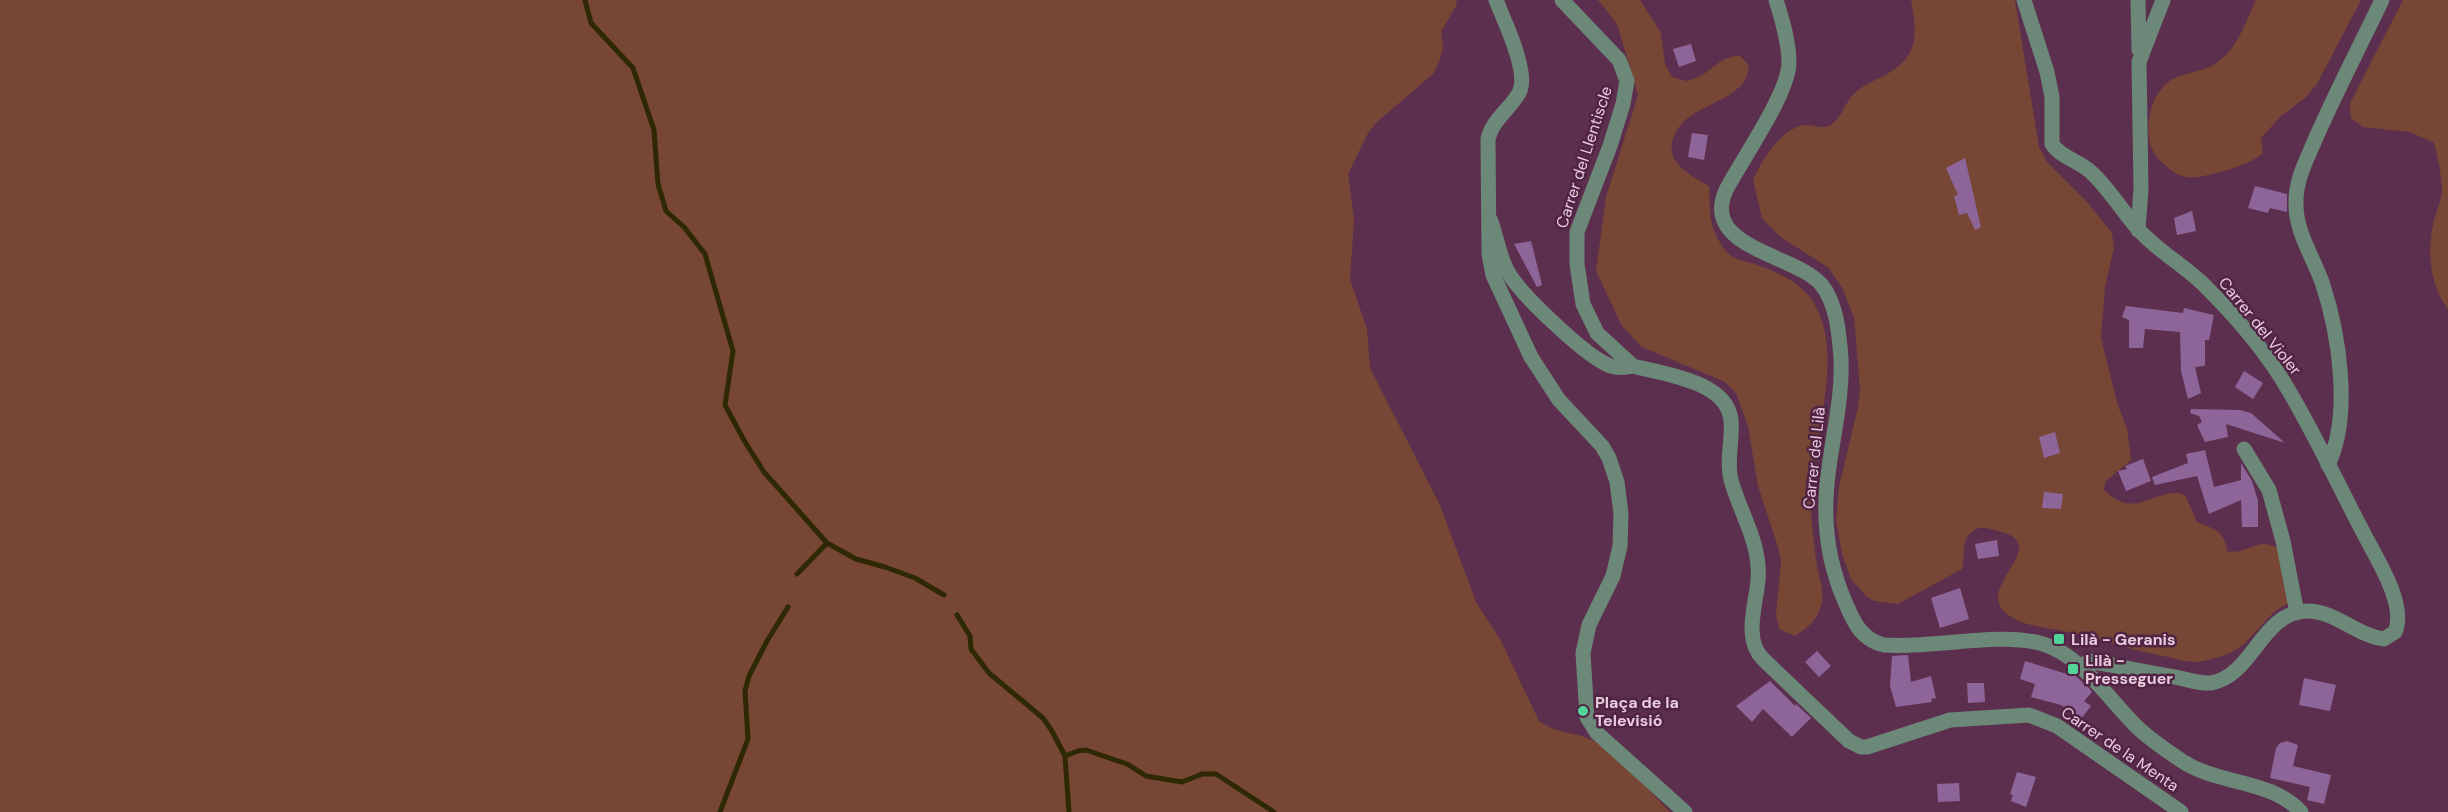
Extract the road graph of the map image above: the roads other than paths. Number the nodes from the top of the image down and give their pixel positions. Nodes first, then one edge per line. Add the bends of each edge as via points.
1 (1496, 0) edge
2 (1562, 0) edge
3 (1776, 0) edge
4 (2024, 0) edge
5 (2138, 0) edge
6 (2163, 0) edge
7 (2382, 0) edge
8 (2139, 62) junction
9 (1490, 219) junction
10 (2138, 230) junction
11 (1633, 366) junction
12 (2244, 449) dead end
13 (2328, 465) junction
14 (2297, 613) junction
15 (2080, 667) junction
16 (1685, 812) edge
17 (2181, 812) edge
18 (2301, 812) edge

1 - 9 street via 1523,77 1520,92 1488,138
2 - 11 street, Carrer del Llentiscle via 1619,60 1627,81 1610,146 1577,232 1577,264 1583,304 1597,333
3 - 15 street, Carrer del Lilà via 1788,49 1788,73 1775,104 1722,197 1722,207 1727,226 1739,240 1804,270 1822,286 1834,309 1841,359 1826,520 1830,558 1851,616 1862,634 1884,645 2032,641 2062,652
4 - 10 street, Carrer del Violer via 2052,97 2052,144 2097,177
5 - 8 street
6 - 8 street
7 - 13 street via 2322,123 2296,194 2297,219 2322,282 2337,339 2338,433
8 - 10 street
9 - 11 street, Carrer de la Menta via 1504,264 1520,288 1586,351 1608,366
9 - 16 street via 1490,265 1526,348 1559,400 1602,446 1617,482 1620,546 1613,576 1589,625 1583,653 1587,717 1597,733
10 - 13 street, Carrer del Violer via 2206,286 2250,336 2288,389
11 - 17 street, Carrer de la Menta via 1701,385 1726,406 1731,421 1730,475 1758,562 1753,646 1849,741 1867,747 1950,720 2029,715 2057,726
12 - 14 street via 2269,490
13 - 14 street, Carrer del Violer via 2388,582 2399,621 2395,632 2384,639 2323,614
14 - 15 street via 2267,632 2233,671 2210,683 2089,661
15 - 18 street, Carrer del Lilà via 2140,730 2184,763 2204,773 2280,794

